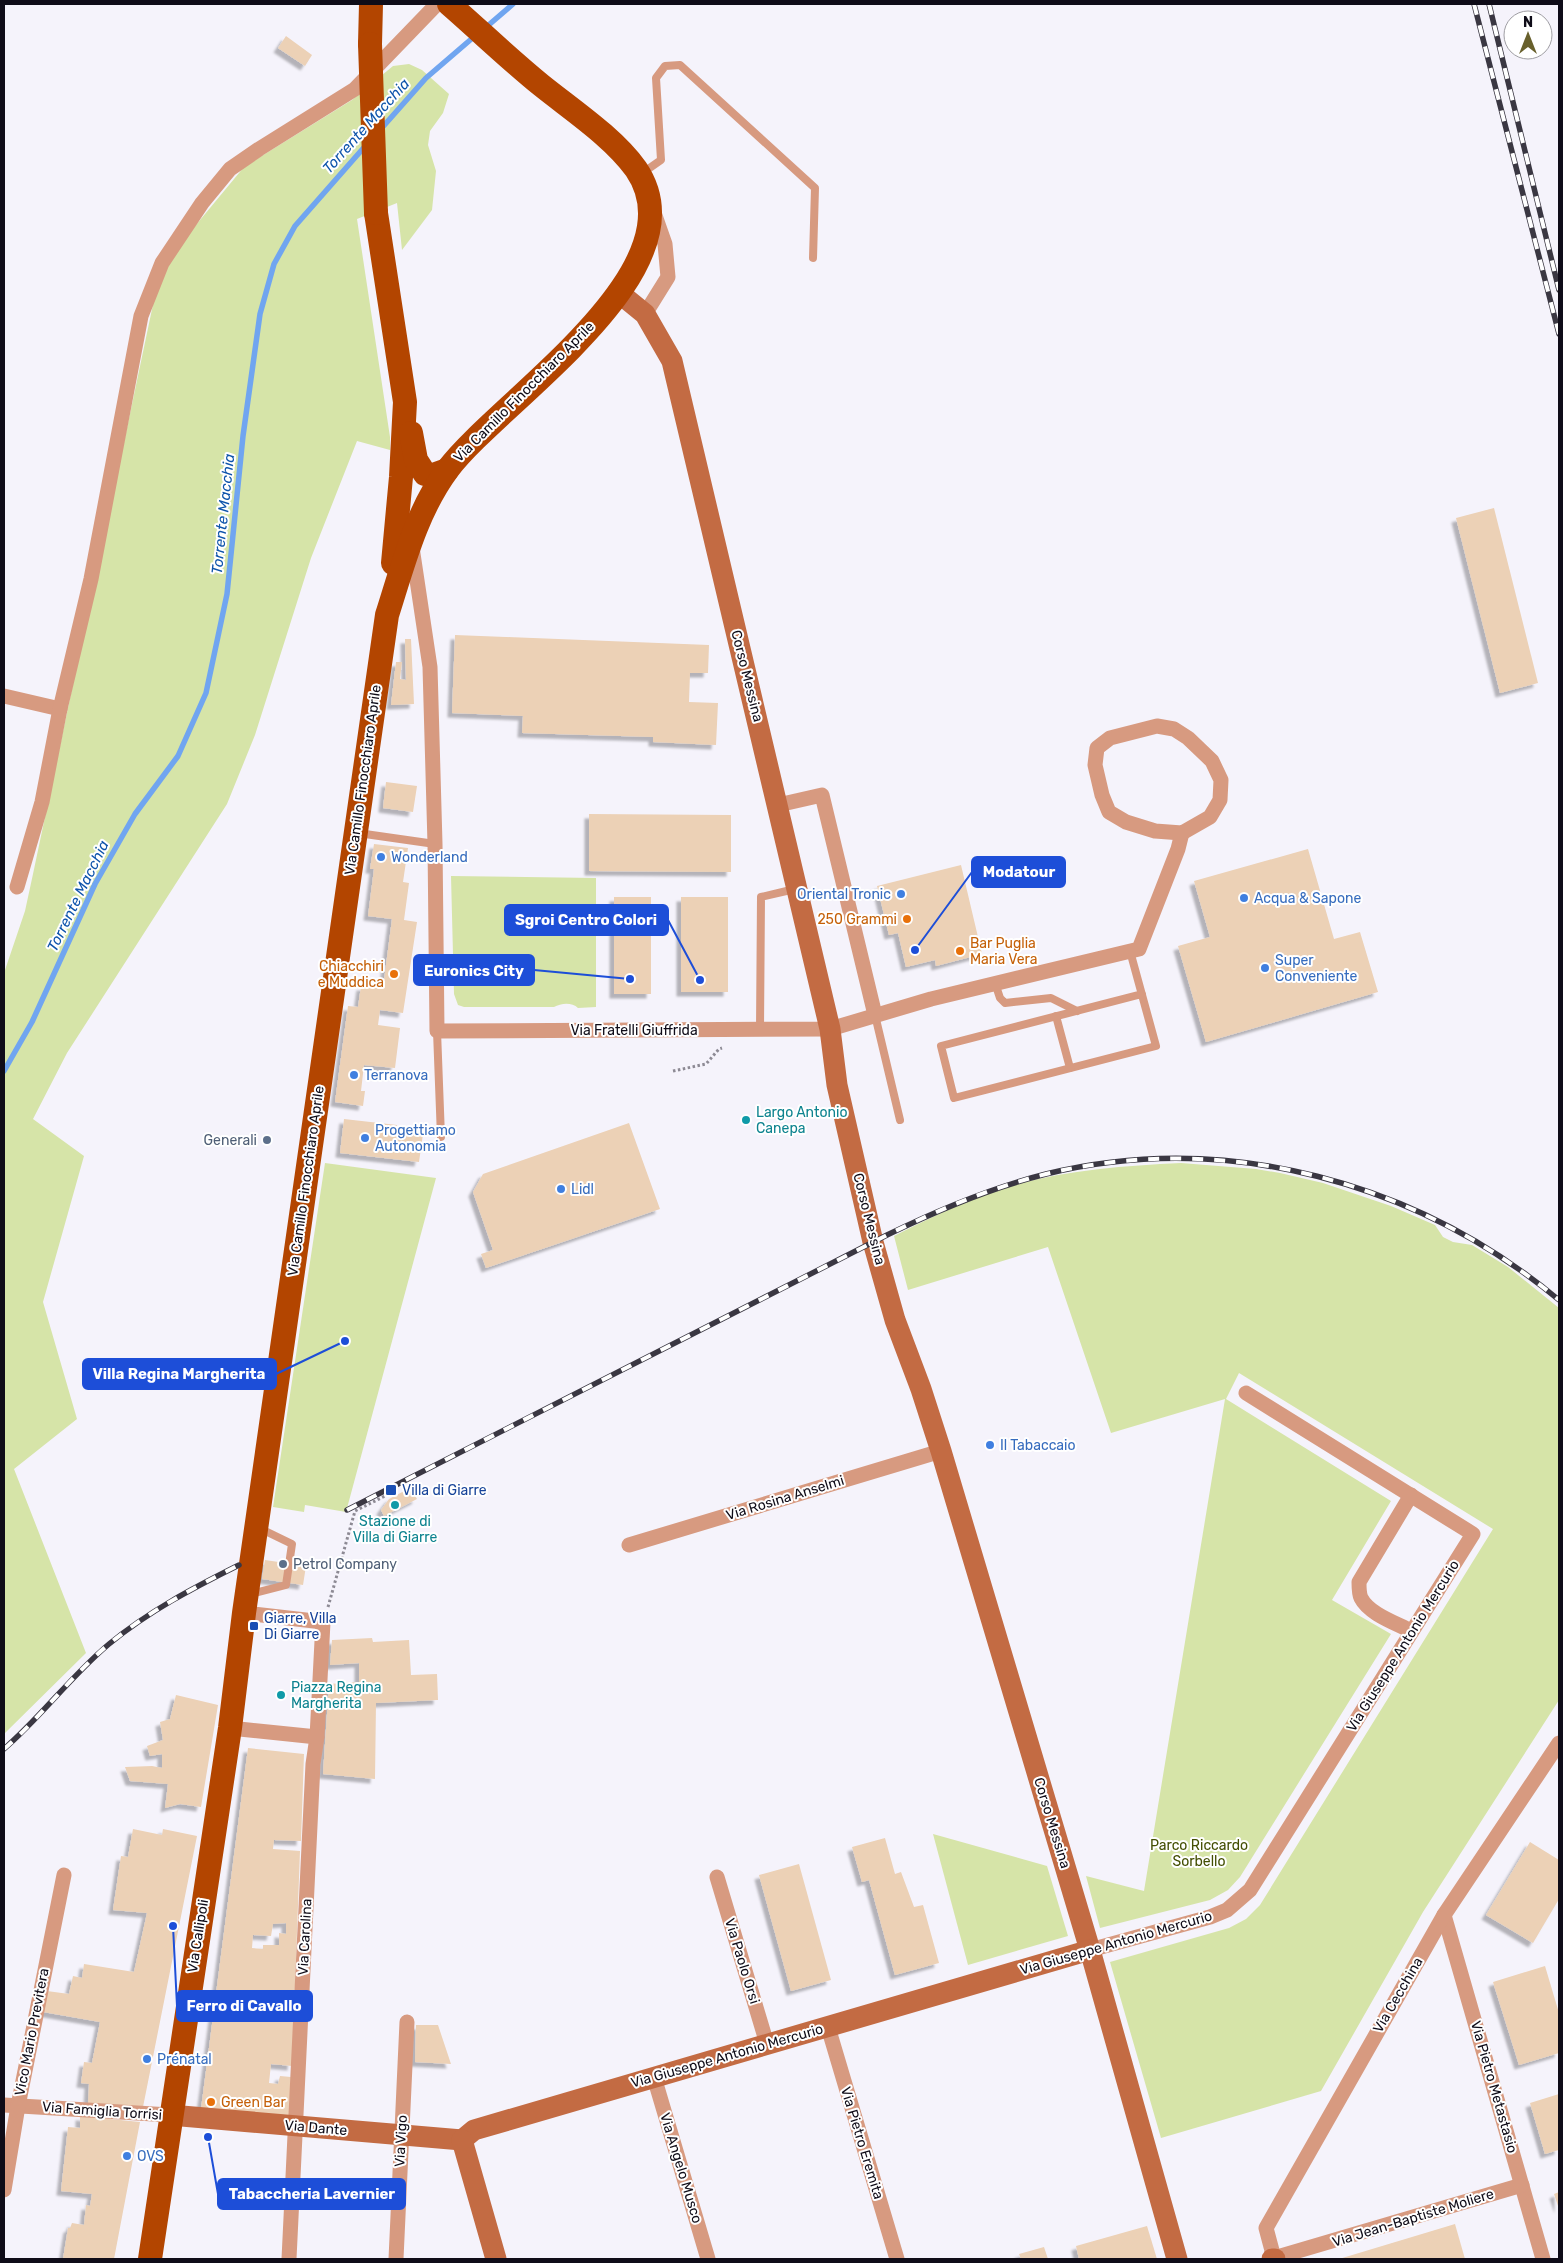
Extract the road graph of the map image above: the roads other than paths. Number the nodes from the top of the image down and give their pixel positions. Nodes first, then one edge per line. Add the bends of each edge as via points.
1 (438, 4) edge
2 (449, 4) edge
3 (372, 6) edge
4 (639, 175) junction
5 (651, 204) junction
6 (813, 258) dead end
7 (618, 292) junction
8 (645, 314) junction
9 (405, 402) junction
10 (447, 470) junction
11 (411, 541) junction
12 (386, 615) junction
13 (4, 696) edge
14 (60, 709) junction
15 (778, 805) junction
16 (356, 832) junction
17 (1182, 833) junction
18 (436, 844) junction
19 (17, 887) dead end
20 (798, 888) junction
21 (1130, 951) junction
22 (995, 983) junction
23 (1142, 994) junction
24 (1077, 1011) junction
25 (875, 1015) junction
26 (1056, 1016) junction
27 (760, 1029) junction
28 (437, 1031) junction
29 (832, 1036) junction
30 (1070, 1068) junction
31 (900, 1120) dead end
32 (441, 1137) dead end
33 (1246, 1393) dead end
34 (941, 1451) junction
35 (1411, 1495) junction
36 (257, 1527) junction
37 (629, 1545) dead end
38 (245, 1604) junction
39 (1411, 1631) junction
40 (230, 1728) junction
41 (317, 1737) junction
42 (1559, 1743) edge
43 (64, 1875) dead end
44 (717, 1877) dead end
45 (1444, 1915) junction
46 (1090, 1950) junction
47 (407, 2022) dead end
48 (828, 2027) junction
49 (767, 2044) junction
50 (654, 2077) junction
51 (11, 2105) edge
52 (170, 2115) junction
53 (295, 2126) junction
54 (402, 2135) junction
55 (462, 2140) junction
56 (1522, 2185) junction
57 (4, 2190) edge
58 (150, 2259) edge
59 (289, 2259) edge
60 (396, 2259) edge
61 (496, 2259) edge
62 (708, 2259) edge
63 (897, 2259) edge
64 (1177, 2259) edge
65 (1274, 2259) edge
66 (1543, 2259) edge

1 - 14 street via 355,89 230,170 202,203 162,263 141,316 91,579
2 - 4 main road, Via Camillo Finocchiaro Aprile via 618,148
3 - 9 main road, bridge via 370,44 376,213
4 - 5 main road, Via Camillo Finocchiaro Aprile
4 - 6 lane via 661,160 656,78 664,66 680,64 816,188
5 - 7 main road, Via Camillo Finocchiaro Aprile via 649,234 643,250
5 - 8 street via 665,244 668,277
7 - 8 street
7 - 10 main road, Via Camillo Finocchiaro Aprile via 571,349 466,446
8 - 15 street, Corso Messina via 672,361
9 - 10 main road via 419,467 425,474 433,475
9 - 12 main road
10 - 11 main road, Via Camillo Finocchiaro Aprile via 428,500
11 - 12 main road, Via Camillo Finocchiaro Aprile
11 - 18 street via 430,667
12 - 16 main road, Via Camillo Finocchiaro Aprile
13 - 14 street
14 - 19 street via 42,802
15 - 20 street, Corso Messina
15 - 25 street via 822,795
16 - 18 lane
16 - 36 main road, Via Camillo Finocchiaro Aprile
17 - 17 street via 1210,817 1220,800 1221,780 1212,761 1174,729 1157,726 1110,738 1097,748 1095,765 1109,812 1126,822 1155,831
17 - 21 street via 1138,949
18 - 28 street
20 - 27 lane via 761,897
20 - 29 street, Corso Messina
21 - 22 street, Via Fratelli Giuffrida
21 - 23 lane
22 - 24 lane via 1005,1003 1051,998
22 - 25 street, Via Fratelli Giuffrida
23 - 24 lane
23 - 30 lane via 1156,1046
24 - 26 lane
25 - 29 street, Via Fratelli Giuffrida
25 - 31 lane
26 - 30 lane
26 - 30 lane via 941,1046 954,1098
27 - 28 street, Via Fratelli Giuffrida
27 - 29 street, Via Fratelli Giuffrida
28 - 32 lane
29 - 34 street, Corso Messina via 837,1085 874,1242 895,1320
33 - 35 street, Via Giuseppe Antonio Mercurio
34 - 37 street, Via Rosina Anselmi
34 - 46 street, Corso Messina
35 - 39 street via 1359,1582 1361,1598 1367,1605
35 - 39 street, Via Giuseppe Antonio Mercurio via 1473,1534
36 - 38 main road, Via Camillo Finocchiaro Aprile
36 - 38 lane via 292,1544 286,1585
38 - 40 main road, Via Callipoli
38 - 41 street, Via Carolina via 323,1622
39 - 46 street, Via Giuseppe Antonio Mercurio via 1250,1890 1226,1910 1210,1917
40 - 41 street
40 - 52 main road, Via Callipoli
41 - 53 street, Via Carolina
42 - 45 street, Via Cecchina
43 - 51 street, Vico Mario Previtera
44 - 49 street, Via Paolo Orsi
45 - 56 street, Via Pietro Metastasio
45 - 65 street, Via Cecchina via 1266,2228
46 - 48 street, Via Giuseppe Antonio Mercurio
46 - 64 street, Corso Messina
47 - 54 street, Via Vigo
48 - 49 street, Via Giuseppe Antonio Mercurio
48 - 63 street, Via Pietro Eremita
49 - 50 street, Via Giuseppe Antonio Mercurio
50 - 55 street, Via Giuseppe Antonio Mercurio via 474,2130
50 - 62 street, Via Angelo Musco
51 - 52 street, Via Famiglia Torrisi
51 - 57 street, Vico Mario Previtera
52 - 53 street, Via Dante
52 - 58 main road, Via Callipoli
53 - 54 street, Via Dante
53 - 59 street, Via Carolina
54 - 55 street, Via Dante
54 - 60 street, Via Vigo
55 - 61 street
56 - 65 street, Via Jean-Baptiste Moliere
56 - 66 street, Via Pietro Metastasio

